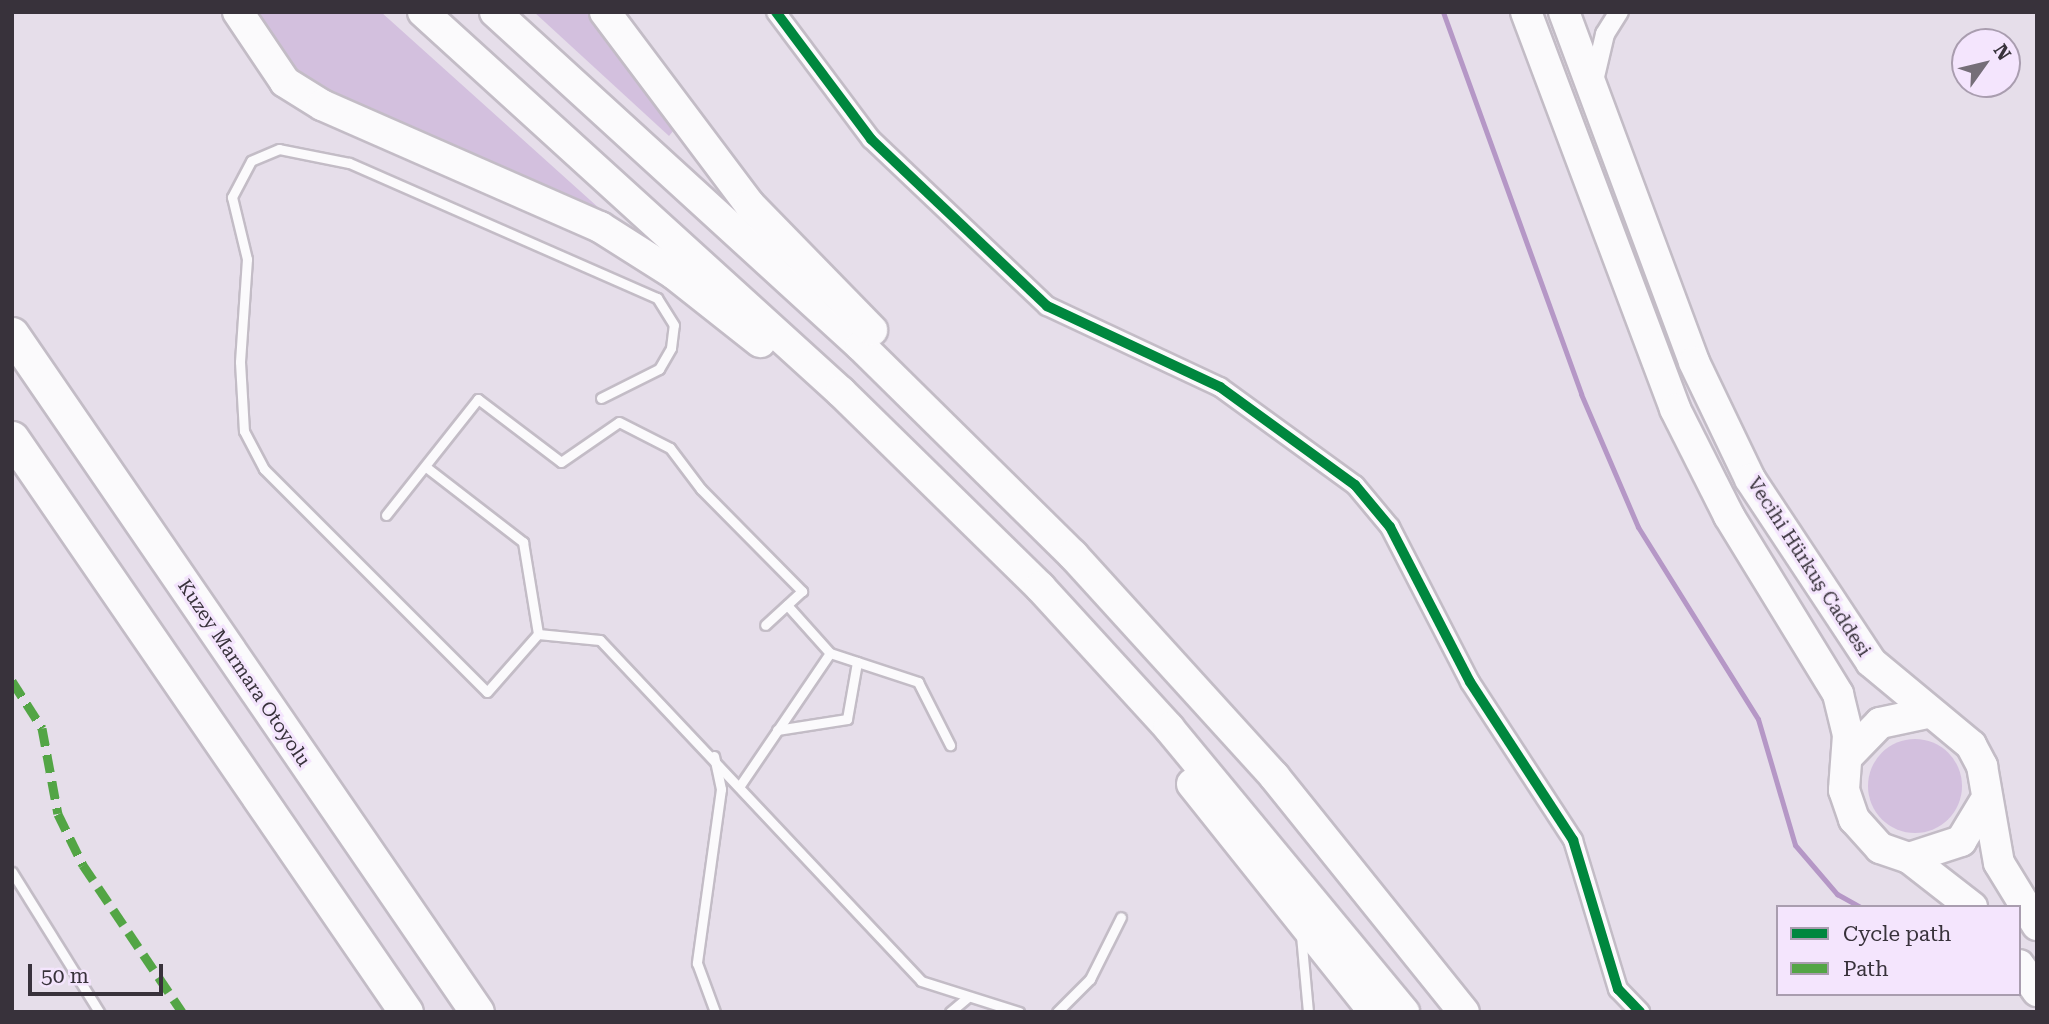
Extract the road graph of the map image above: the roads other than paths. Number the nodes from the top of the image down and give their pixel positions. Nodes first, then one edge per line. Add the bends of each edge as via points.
1 (238, 12) edge
2 (423, 12) edge
3 (495, 12) edge
4 (605, 12) edge
5 (776, 12) edge
6 (1526, 12) edge
7 (1564, 12) edge
8 (1619, 12) edge
9 (1592, 91) junction
10 (12, 334) edge
11 (601, 398) dead end
12 (12, 438) edge
13 (426, 467) junction
14 (942, 487) junction
15 (386, 514) dead end
16 (1040, 587) junction
17 (787, 605) junction
18 (765, 625) dead end
19 (538, 634) junction
20 (1149, 635) junction
21 (830, 653) junction
22 (857, 662) junction
23 (1927, 713) junction
24 (778, 730) junction
25 (950, 745) dead end
26 (714, 755) junction
27 (1848, 756) junction
28 (741, 784) junction
29 (1984, 803) junction
30 (1909, 858) junction
31 (12, 872) edge
32 (1378, 901) junction
33 (1969, 905) edge
34 (1121, 917) dead end
35 (1300, 919) junction
36 (2037, 925) edge
37 (422, 930) junction
38 (2021, 968) edge
39 (2037, 991) edge
40 (968, 997) junction
41 (404, 1009) edge
42 (99, 1012) edge
43 (477, 1012) edge
44 (501, 1012) edge
45 (715, 1012) edge
46 (950, 1012) edge
47 (1019, 1012) edge
48 (1057, 1012) edge
49 (1308, 1012) edge
50 (1374, 1012) edge
51 (1404, 1012) edge
52 (1464, 1012) edge
53 (1486, 1012) edge
54 (1640, 1012) edge

1 - 14 main road via 285,82 322,105 600,227 682,280 846,419
2 - 14 main road
3 - 20 main road via 930,411
4 - 20 main road via 750,205 998,453
5 - 54 street via 871,139 1047,306 1220,387 1355,485 1390,527 1469,682 1573,840 1618,989
6 - 27 main road, Vecihi Hürkuş Caddesi via 1657,367 1729,516 1832,679 1846,719
7 - 9 main road, Vecihi Hürkuş Caddesi
8 - 9 street via 1605,34
9 - 23 main road, Vecihi Hürkuş Caddesi via 1694,362 1750,479 1871,662
10 - 37 highway, Kuzey Marmara Otoyolu
11 - 19 lane via 659,369 671,348 674,325 657,298 349,163 279,149 251,161 232,197 247,259 240,362 244,430 264,469 486,692
12 - 41 highway
13 - 15 lane
13 - 17 lane via 478,400 561,462 619,422 670,448 701,489 802,592
13 - 19 lane via 523,542
14 - 16 main road
16 - 35 main road
16 - 51 main road via 1169,728
17 - 18 lane
17 - 21 lane
19 - 26 lane via 600,640
20 - 32 main road
21 - 22 lane
21 - 24 lane
22 - 24 lane via 847,719
22 - 25 lane via 918,682
23 - 27 main road via 1880,723
23 - 29 main road, Vecihi Hürkuş Caddesi via 1955,727 1971,745 1982,766
24 - 28 lane
26 - 28 lane
26 - 45 lane via 721,789 697,963
27 - 30 main road, Vecihi Hürkuş Caddesi via 1844,790 1854,820 1880,848
28 - 40 lane via 921,981
29 - 30 main road via 1961,841
29 - 36 main road, Vecihi Hürkuş Caddesi via 2000,863
30 - 33 main road, Vecihi Hürkuş Caddesi
31 - 42 lane
32 - 52 main road
32 - 53 main road
34 - 48 lane via 1090,979
35 - 49 lane
35 - 50 main road
37 - 43 highway, Kuzey Marmara Otoyolu
37 - 44 highway
38 - 39 main road
40 - 46 lane
40 - 47 lane

